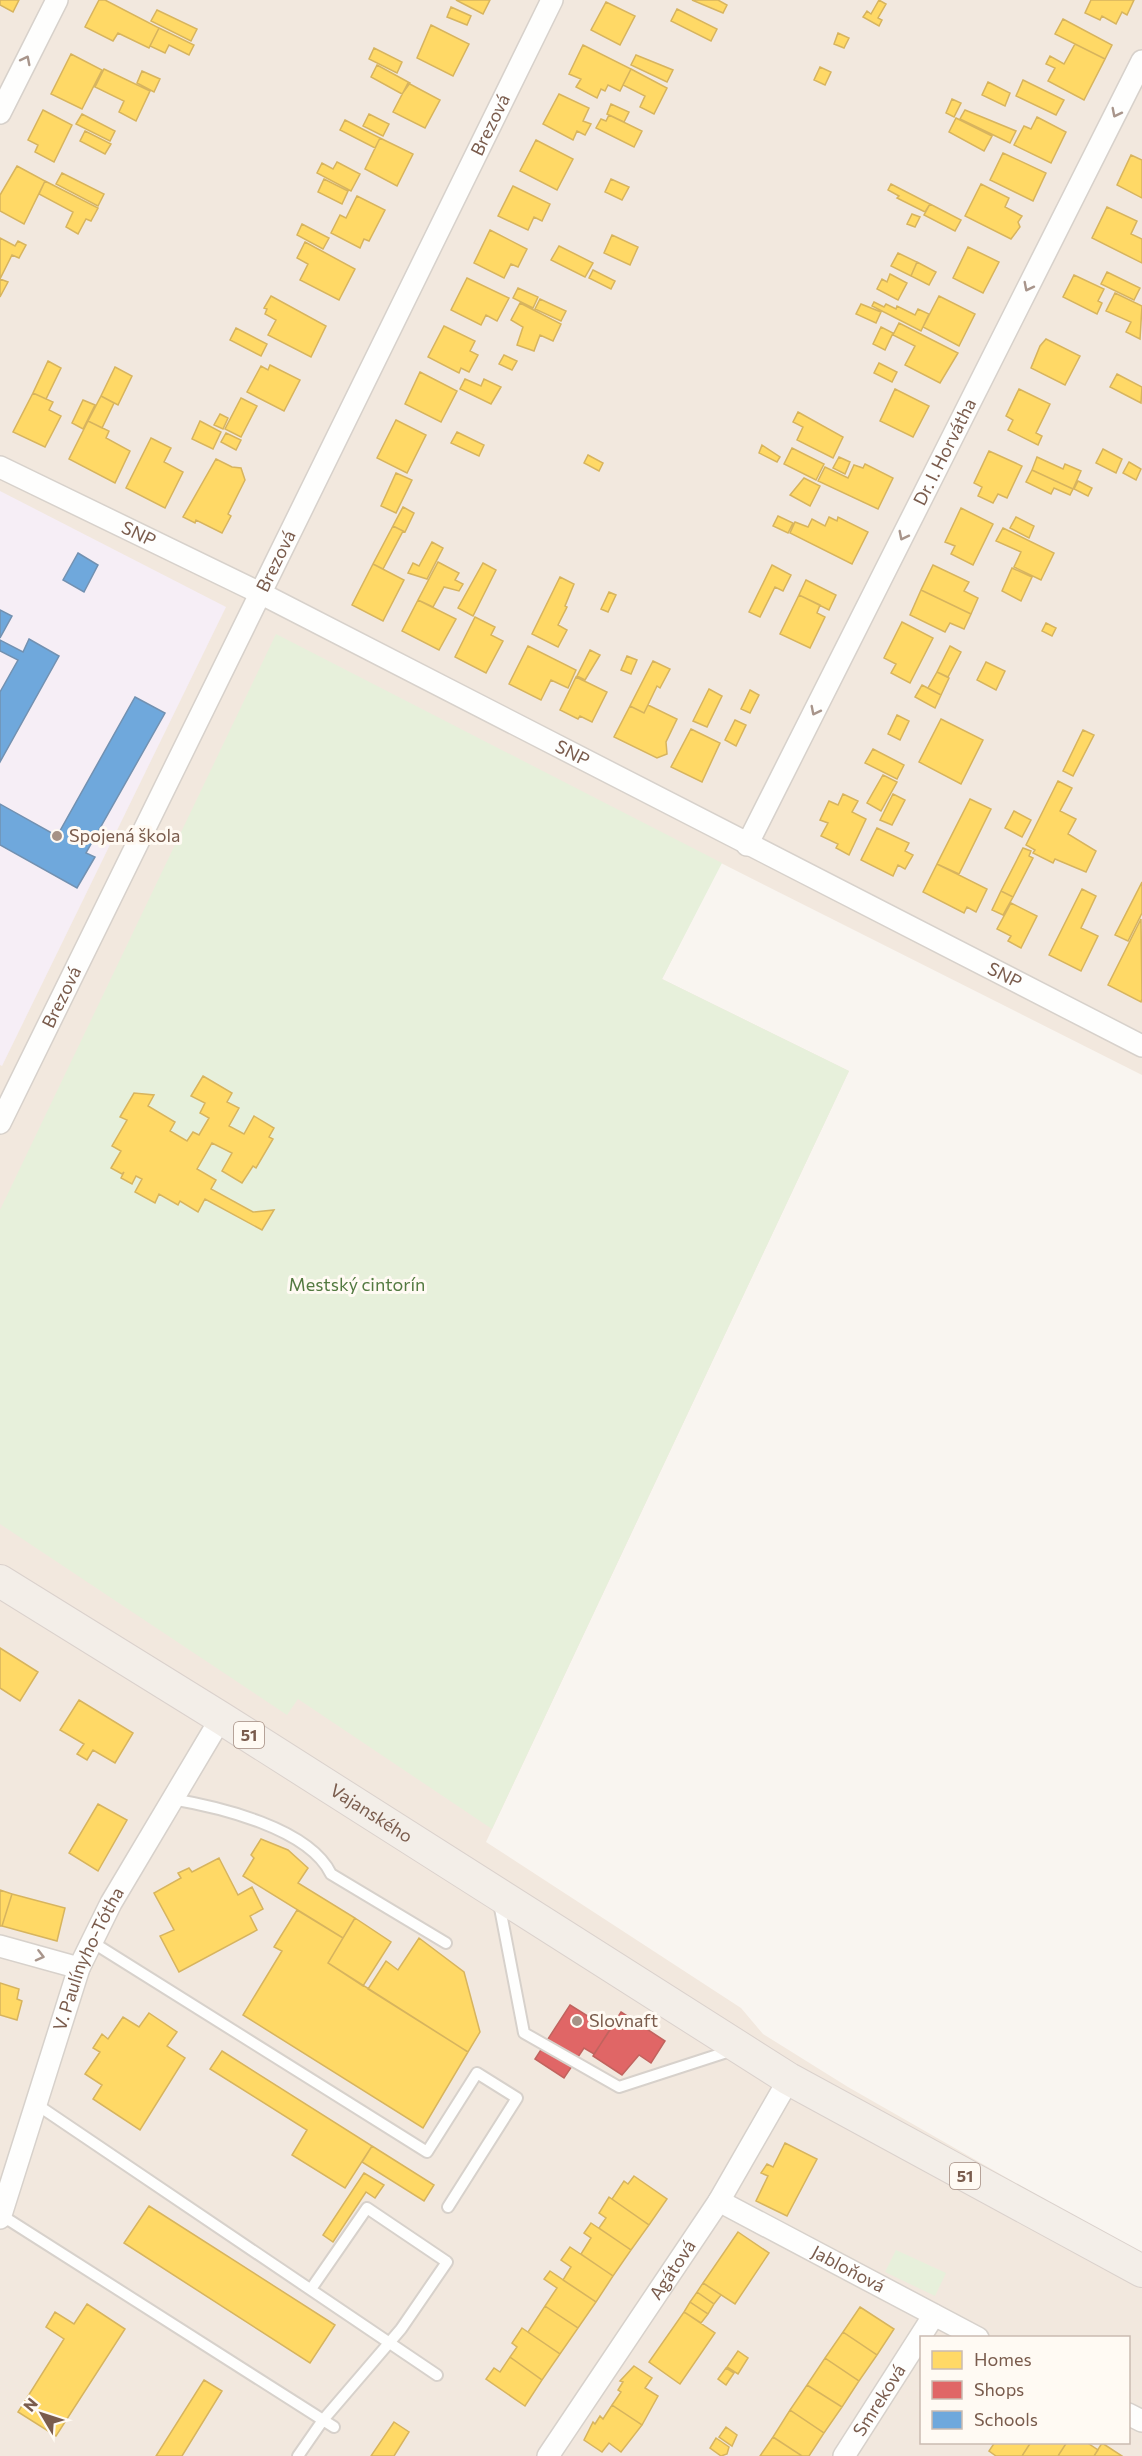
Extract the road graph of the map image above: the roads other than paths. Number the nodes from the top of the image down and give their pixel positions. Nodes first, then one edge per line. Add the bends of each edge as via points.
1 (57, 0) edge
2 (552, 0) edge
3 (1142, 61) edge
4 (0, 113) edge
5 (0, 467) edge
6 (260, 593) junction
7 (747, 845) junction
8 (1142, 1046) edge
9 (3, 1110) edge
10 (0, 1581) edge
11 (221, 1718) junction
12 (172, 1799) junction
13 (497, 1892) junction
14 (92, 1942) junction
15 (446, 1943) dead end
16 (0, 1946) edge
17 (79, 1968) junction
18 (742, 2047) junction
19 (789, 2079) junction
20 (36, 2104) junction
21 (718, 2201) junction
22 (448, 2207) dead end
23 (1, 2217) edge
24 (1142, 2271) edge
25 (311, 2289) junction
26 (934, 2315) junction
27 (921, 2336) edge
28 (976, 2336) edge
29 (920, 2337) edge
30 (389, 2342) junction
31 (437, 2374) dead end
32 (323, 2420) junction
33 (334, 2427) dead end
34 (298, 2456) edge
35 (548, 2456) edge
36 (844, 2456) edge

4 -> 1 street
2 - 6 street, Brezová
3 -> 7 street, Dr. I. Horvátha
5 - 6 street, SNP
6 - 7 street, SNP
6 - 9 street, Brezová
7 - 8 street, SNP
10 - 11 main road, Vajanského / 51
11 - 12 street, V. Paulínyho-Tótha
11 - 13 main road, Vajanského / 51
12 - 14 street, V. Paulínyho-Tótha
12 - 15 lane via 273,1825 324,1861 331,1874
13 - 18 main road, Vajanského / 51
13 - 18 lane via 524,2033 619,2087
14 - 17 street, V. Paulínyho-Tótha
14 - 22 lane via 427,2152 477,2073 517,2098
16 -> 17 street
17 - 20 street, V. Paulínyho-Tótha
18 - 19 main road, 51
19 - 21 street, Agátová
19 - 24 main road, 51
20 - 23 street, V. Paulínyho-Tótha
20 - 25 lane
21 - 26 street, Jabloňová
21 - 35 street, Agátová
23 - 32 lane
25 - 30 lane
25 - 30 lane via 367,2208 447,2262
26 - 27 street, Smreková
26 - 28 street, Jabloňová
29 - 36 street, Smreková
30 - 31 lane
30 - 32 lane
32 - 33 lane
32 - 34 lane

